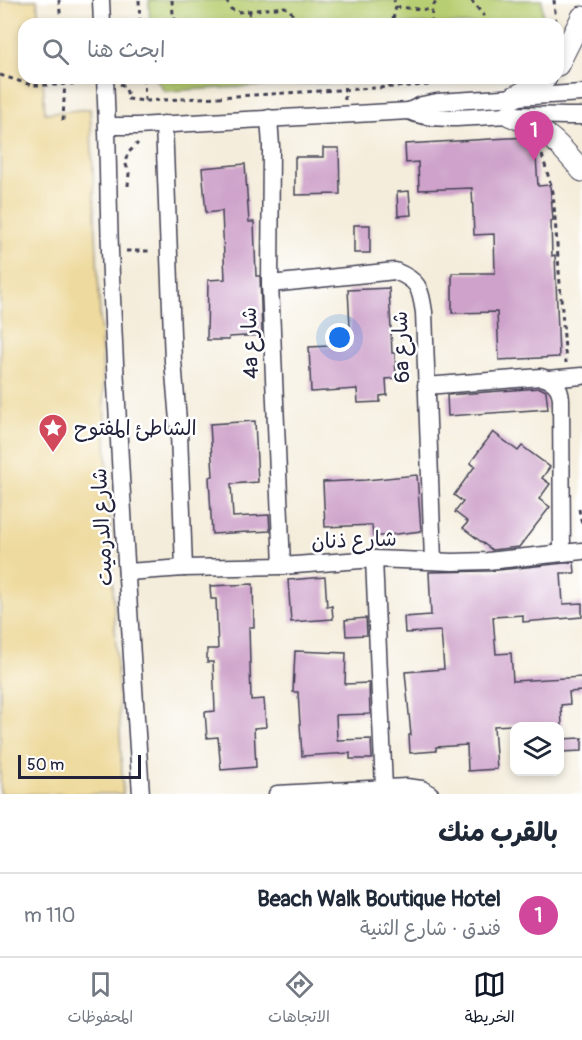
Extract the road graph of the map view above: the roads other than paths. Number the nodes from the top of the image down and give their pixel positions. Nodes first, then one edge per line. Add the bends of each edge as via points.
1 (101, 0) edge
2 (582, 16) edge
3 (102, 18) edge
4 (564, 56) edge
5 (105, 84) edge
6 (538, 84) edge
7 (582, 93) edge
8 (512, 106) junction
9 (582, 116) edge
10 (269, 118) junction
11 (164, 124) junction
12 (107, 126) junction
13 (582, 171) edge
14 (270, 284) junction
15 (574, 376) edge
16 (548, 379) junction
17 (426, 386) junction
18 (582, 551) edge
19 (562, 553) junction
20 (374, 559) junction
21 (433, 561) junction
22 (282, 566) junction
23 (184, 568) junction
24 (126, 572) junction
25 (384, 788) junction
26 (141, 794) edge
27 (288, 794) edge
28 (430, 794) edge

1 - 3 street
2 - 4 main road
5 - 12 street, شارع الدرميت
6 - 8 main road
7 - 8 street
8 - 9 street
8 - 10 street via 430,118 409,111
8 - 13 main road via 567,152
10 - 11 street
10 - 14 street, 4a شارع
11 - 12 street
11 - 23 street
12 - 24 street, شارع الدرميت
14 - 17 street, 6a شارع via 394,271 406,275 416,283 422,300
14 - 22 street, 4a شارع
15 - 16 street
16 - 17 street
16 - 19 street via 560,393
17 - 21 street, 6a شارع
18 - 19 street, شارع ذنان
19 - 21 street, شارع ذنان via 488,561
20 - 21 street, شارع ذنان
20 - 22 street, شارع ذنان
20 - 25 street
22 - 23 street, شارع ذنان
23 - 24 street, شارع ذنان
24 - 26 street, شارع الدرميت
25 - 27 street
25 - 28 street via 414,787

